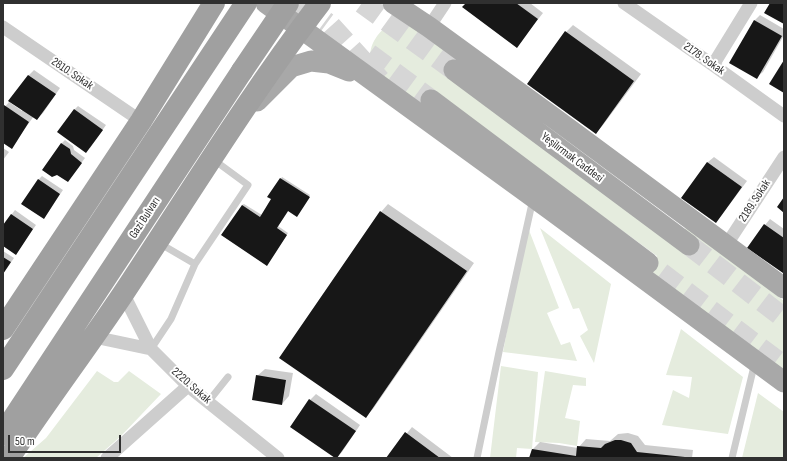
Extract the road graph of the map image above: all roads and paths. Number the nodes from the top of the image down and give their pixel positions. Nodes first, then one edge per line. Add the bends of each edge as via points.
1 (214, 3) edge
2 (246, 3) edge
3 (266, 3) edge
4 (288, 3) edge
5 (320, 3) edge
6 (393, 3) edge
7 (445, 3) edge
8 (624, 3) edge
9 (751, 3) edge
10 (3, 27) edge
11 (429, 27) junction
12 (301, 28) junction
13 (713, 65) junction
14 (454, 70) tunnel mouth
15 (375, 82) junction
16 (431, 100) tunnel mouth
17 (784, 116) edge
18 (141, 121) junction
19 (784, 157) edge
20 (212, 158) junction
21 (533, 197) junction
22 (157, 242) junction
23 (727, 244) junction
24 (689, 245) tunnel mouth
25 (195, 264) junction
26 (661, 273) tunnel mouth
27 (784, 288) edge
28 (123, 293) junction
29 (3, 329) edge
30 (94, 337) junction
31 (151, 349) junction
32 (755, 360) junction
33 (3, 369) edge
34 (228, 377) dead end
35 (784, 382) edge
36 (188, 386) junction
37 (208, 402) junction
38 (3, 434) edge
39 (9, 458) edge
40 (107, 458) edge
41 (278, 458) edge
42 (477, 458) edge
43 (732, 458) edge

1 - 18 highway
2 - 33 highway
3 - 12 main road
4 - 38 highway, Gazi Bulvarı, bridge
5 - 12 highway
6 - 11 main road
7 - 11 street
8 - 13 street, 2178. Sokak
9 - 13 street
10 - 18 street, 2810. Sokak
11 - 23 main road
12 - 15 main road
12 - 20 highway
13 - 17 street, 2178. Sokak
14 - 24 main road, Yeşilırmak Caddesi
15 - 20 main road via 329,63 311,61 291,67 257,101
15 - 21 main road
16 - 26 main road
18 - 29 highway
19 - 23 street, 2189. Sokak
20 - 22 highway
20 - 25 lane via 248,185
21 - 32 main road
21 - 42 lane
22 - 25 lane
22 - 28 highway
23 - 27 main road
25 - 31 lane via 171,319
28 - 30 highway
28 - 31 street
30 - 31 street
30 - 39 highway
31 - 36 street, 2220. Sokak
32 - 35 main road
32 - 43 lane
34 - 37 lane
36 - 37 street, 2220. Sokak
36 - 40 street
37 - 41 street, 2220. Sokak

